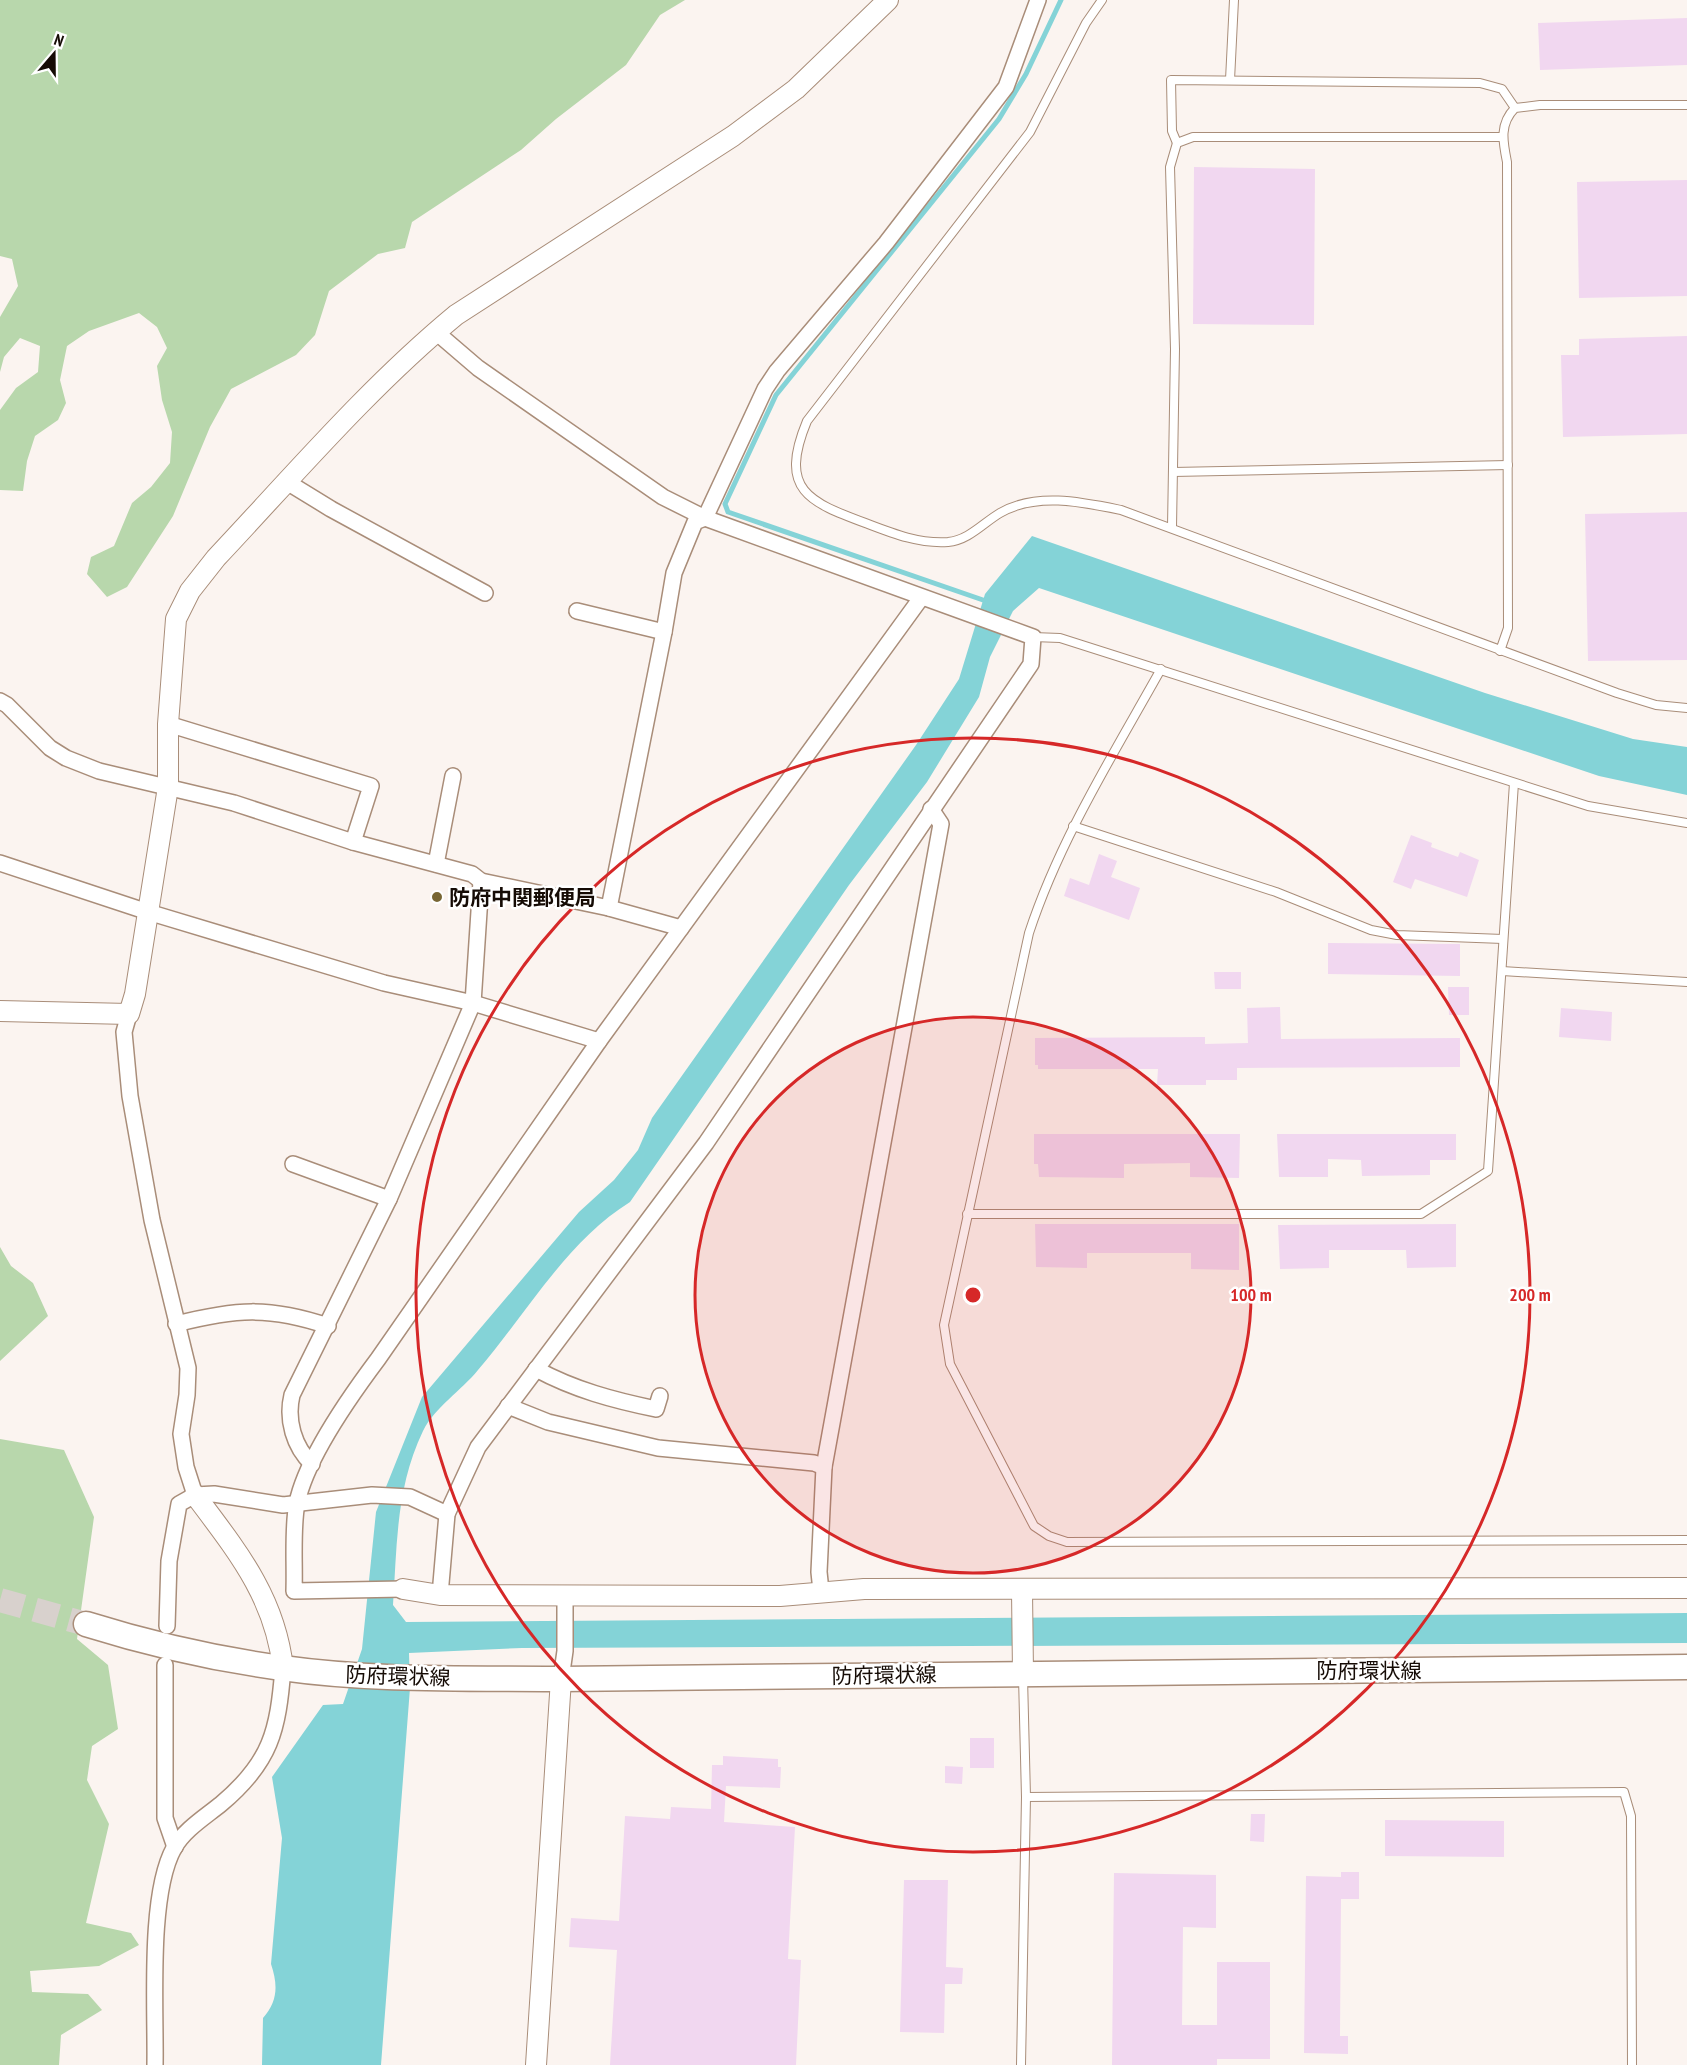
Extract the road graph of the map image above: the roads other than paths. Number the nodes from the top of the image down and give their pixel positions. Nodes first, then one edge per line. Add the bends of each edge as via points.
1 (888, 0) edge
2 (1038, 0) edge
3 (1102, 0) edge
4 (1234, 0) edge
5 (1230, 80) junction
6 (1687, 105) edge
7 (1515, 108) junction
8 (1502, 137) junction
9 (1177, 143) junction
10 (436, 332) junction
11 (1508, 465) junction
12 (1173, 472) junction
13 (287, 482) junction
14 (705, 518) junction
15 (1172, 527) junction
16 (485, 593) dead end
17 (921, 598) junction
18 (576, 612) dead end
19 (664, 632) junction
20 (1033, 637) junction
21 (1500, 651) junction
22 (1161, 669) junction
23 (0, 701) edge
24 (1687, 708) edge
25 (168, 724) junction
26 (453, 776) dead end
27 (1514, 783) junction
28 (168, 787) junction
29 (931, 809) junction
30 (1687, 823) edge
31 (1073, 826) junction
32 (353, 842) junction
33 (0, 863) edge
34 (436, 864) junction
35 (481, 881) junction
36 (609, 908) junction
37 (148, 912) junction
38 (681, 928) junction
39 (1503, 939) junction
40 (1502, 970) junction
41 (1687, 982) edge
42 (473, 1003) junction
43 (0, 1011) edge
44 (129, 1014) junction
45 (599, 1041) junction
46 (293, 1164) dead end
47 (389, 1199) junction
48 (968, 1214) junction
49 (176, 1324) junction
50 (328, 1326) junction
51 (536, 1369) junction
52 (660, 1396) dead end
53 (508, 1406) junction
54 (312, 1464) junction
55 (824, 1467) junction
56 (195, 1495) junction
57 (297, 1504) junction
58 (447, 1514) junction
59 (1687, 1540) edge
60 (1687, 1588) edge
61 (403, 1589) joint
62 (821, 1591) junction
63 (440, 1595) junction
64 (1022, 1596) junction
65 (565, 1599) junction
66 (86, 1624) tunnel mouth
67 (167, 1626) dead end
68 (165, 1665) dead end
69 (1687, 1667) edge
70 (283, 1668) junction
71 (1023, 1673) junction
72 (561, 1678) junction
73 (1026, 1797) junction
74 (175, 1847) junction
75 (155, 2065) edge
76 (537, 2065) edge
77 (1021, 2065) edge
78 (1632, 2065) edge

1 - 10 street via 796,89 733,136 456,315
2 - 14 street via 1006,87 886,243 777,371
3 - 15 lane via 1086,23 1030,132 807,421 794,458 804,490 816,504 906,538 950,542 968,536 1000,513 1025,502 1049,501 1090,503
4 - 5 lane
5 - 7 lane via 1480,83 1502,89
5 - 9 lane via 1171,80 1172,131
6 - 7 lane
7 - 8 lane via 1506,116
8 - 9 lane via 1193,137
8 - 11 lane via 1507,162
9 - 12 lane via 1170,167 1175,349
10 - 13 street
10 - 14 street via 478,368 663,497
11 - 12 lane
11 - 21 lane via 1508,628
12 - 15 lane
13 - 16 street
13 - 25 street via 216,558 190,591 176,619
14 - 17 street
14 - 19 street via 695,522 674,573
15 - 21 lane
17 - 20 street
17 - 38 street
18 - 19 street
19 - 36 street
20 - 22 lane via 1060,638
20 - 29 street via 1031,664
21 - 24 lane via 1656,705
22 - 27 lane
22 - 31 lane
23 - 28 street via 66,758 99,771
25 - 28 street
25 - 32 street via 371,786
26 - 34 street
27 - 30 lane via 1588,806
27 - 39 lane
28 - 32 street via 234,803
28 - 37 street
29 - 51 street via 706,1143
29 - 55 street via 941,824
31 - 39 lane via 1276,892 1371,930 1397,935
31 - 48 lane via 1045,885 1029,933
32 - 34 street
33 - 37 street
34 - 35 street via 472,874
35 - 36 street
35 - 42 street
36 - 38 street
37 - 42 street via 384,983
37 - 44 street
38 - 45 street
39 - 40 lane
40 - 41 lane
40 - 48 lane via 1488,1170 1421,1214
42 - 45 street
42 - 47 street
43 - 44 street
44 - 49 street via 124,1032 130,1096
45 - 54 street via 348,1398
46 - 47 street
47 - 50 street
48 - 59 lane via 944,1325 950,1365 1034,1526 1048,1536 1066,1542
49 - 50 street via 244,1310 285,1313
49 - 56 street via 188,1368 182,1434
50 - 54 street via 292,1395 288,1411 304,1456
51 - 52 street via 603,1398 656,1409
51 - 53 street
53 - 55 street via 548,1422 658,1448
53 - 58 street via 478,1447
54 - 57 street
55 - 62 street
56 - 57 street
56 - 67 street via 179,1504 169,1561
56 - 70 street via 255,1578 280,1639
57 - 58 street via 372,1495 411,1497
57 - 61 street via 294,1591
58 - 63 street
60 - 64 street
61 - 63 street
62 - 64 street
62 - 65 street via 780,1596
63 - 65 street
64 - 71 street
65 - 72 street
66 - 70 main road, 防府環状線 via 195,1654
68 - 74 street via 165,1818
69 - 71 main road, 防府環状線
70 - 72 main road, 防府環状線 via 348,1675
70 - 74 street via 279,1714 266,1754 251,1776
71 - 72 main road, 防府環状線
71 - 73 lane
72 - 76 street
73 - 77 lane
73 - 78 lane via 1624,1792 1630,1816
74 - 75 street via 162,1877 158,1910

